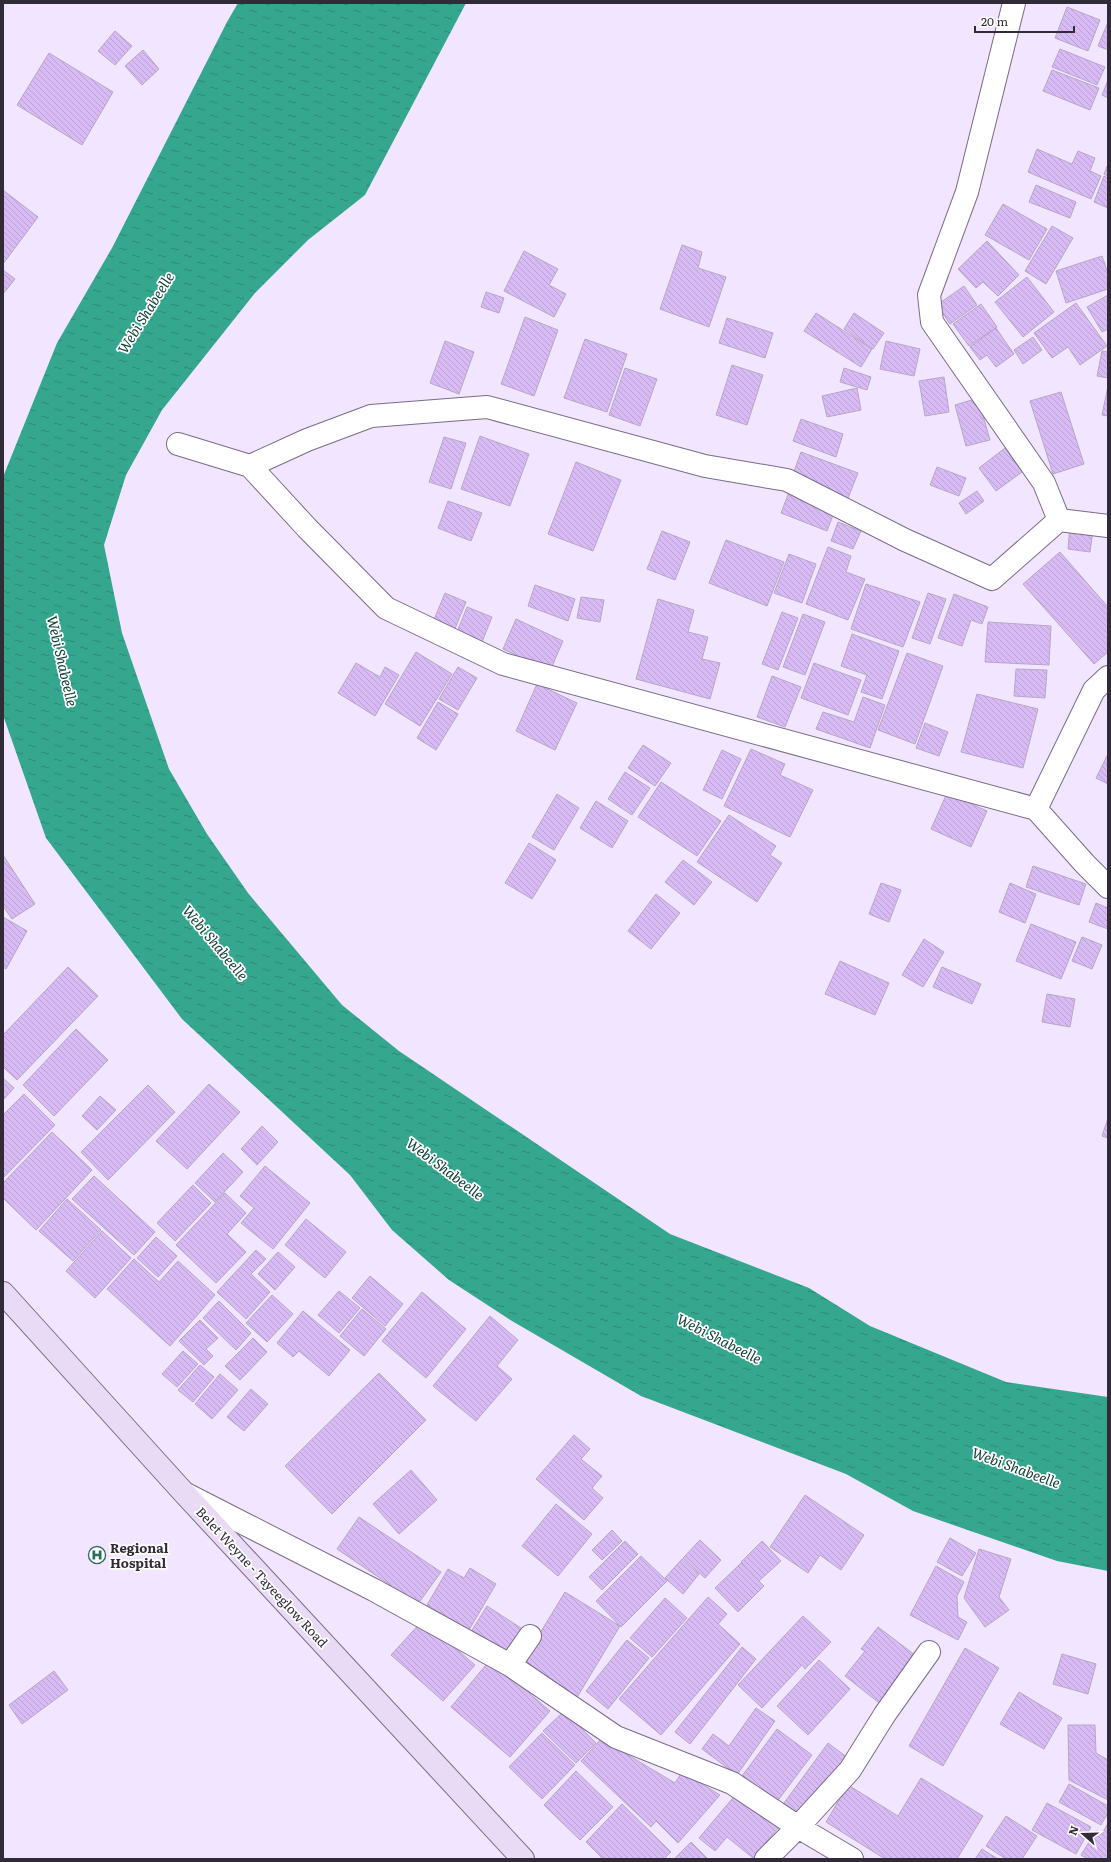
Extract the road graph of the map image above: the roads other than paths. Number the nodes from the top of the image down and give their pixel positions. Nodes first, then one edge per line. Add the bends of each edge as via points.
1 (1014, 3) edge
2 (178, 444) dead end
3 (250, 466) junction
4 (1059, 520) junction
5 (1108, 526) edge
6 (1108, 677) edge
7 (1036, 809) junction
8 (1108, 887) edge
9 (3, 1293) edge
10 (185, 1494) junction
11 (530, 1636) dead end
12 (929, 1652) dead end
13 (510, 1665) junction
14 (798, 1827) junction
15 (523, 1859) edge
16 (766, 1859) edge
17 (852, 1859) edge

1 - 4 street via 966,192 929,294 932,322 1044,483
2 - 3 street
3 - 4 street via 307,440 371,416 487,407 705,466 787,480 905,540 992,578
3 - 7 street via 386,608 502,664
4 - 5 street
6 - 7 street via 1094,690
7 - 8 street
9 - 10 main road, Belet Weyne - Tayeeglow Road
10 - 13 street via 374,1590
10 - 15 main road, Belet Weyne - Tayeeglow Road
11 - 13 street
12 - 14 street via 850,1770
13 - 14 street via 616,1737 732,1783
14 - 16 street
14 - 17 street

